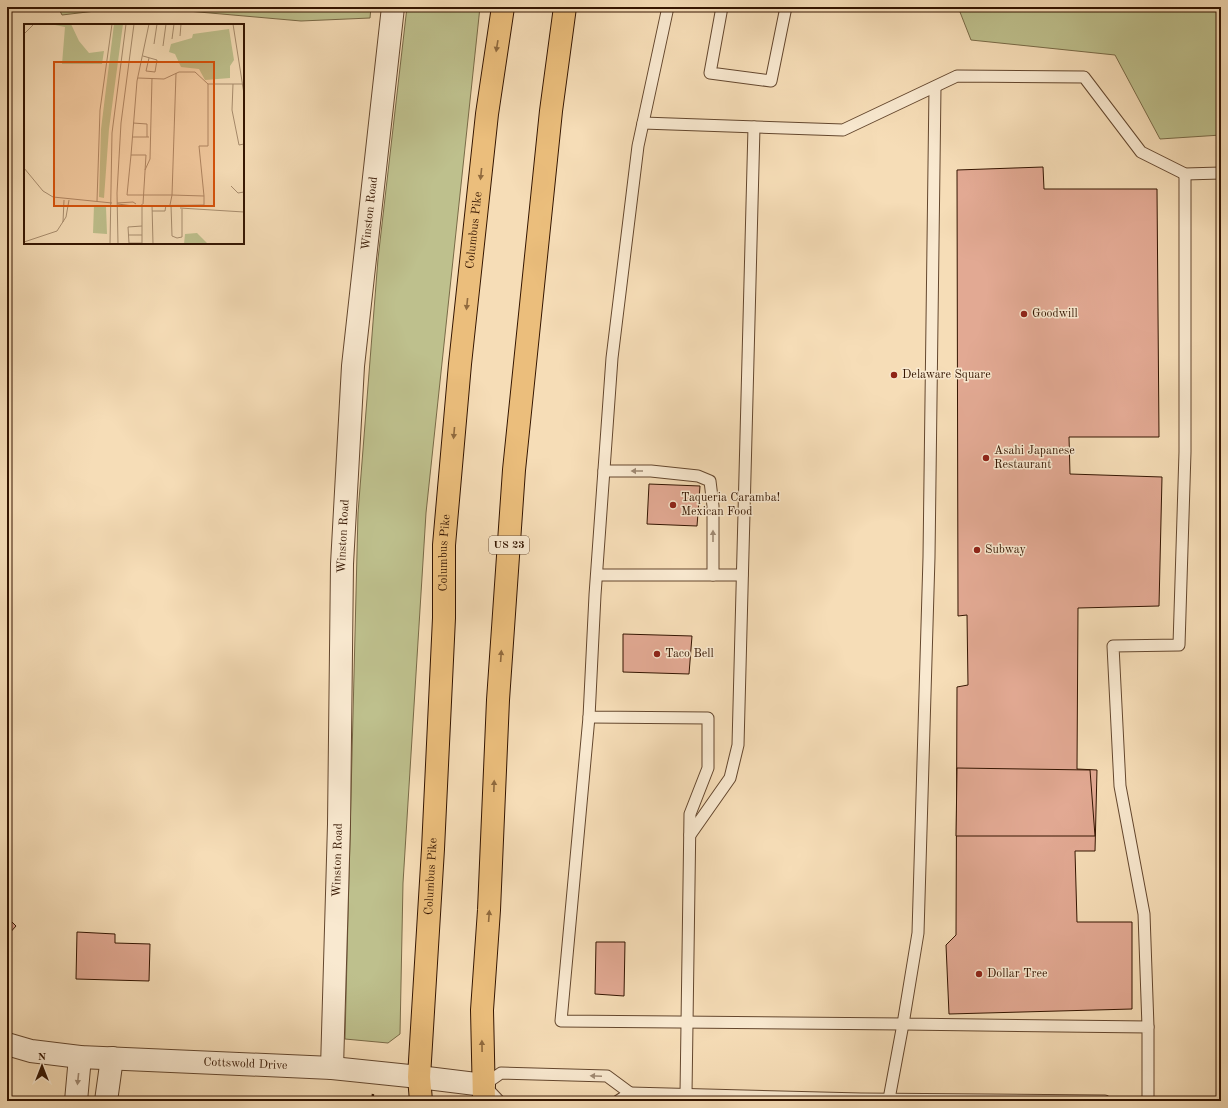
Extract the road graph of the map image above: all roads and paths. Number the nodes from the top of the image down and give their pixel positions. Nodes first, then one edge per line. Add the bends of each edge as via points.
1 (392, 7) edge
2 (503, 7) edge
3 (565, 7) edge
4 (668, 7) edge
5 (722, 7) edge
6 (786, 7) edge
7 (935, 86) junction
8 (643, 123) junction
9 (754, 127) junction
10 (1221, 173) edge
11 (1185, 174) junction
12 (604, 471) junction
13 (597, 575) junction
14 (713, 575) junction
15 (742, 575) junction
16 (589, 717) junction
17 (690, 835) junction
18 (687, 1022) junction
19 (903, 1024) junction
20 (1148, 1027) junction
21 (7, 1044) edge
22 (80, 1056) junction
23 (112, 1058) junction
24 (332, 1068) junction
25 (419, 1077) junction
26 (484, 1093) edge
27 (630, 1093) junction
28 (686, 1094) junction
29 (674, 1097) edge
30 (754, 1098) edge
31 (861, 1100) edge
32 (893, 1100) edge
33 (959, 1100) edge
34 (76, 1101) edge
35 (106, 1101) edge
36 (421, 1101) edge
37 (499, 1101) edge
38 (618, 1101) edge
39 (1105, 1101) edge
40 (1148, 1101) edge

1 - 24 street, Winston Road via 352,374 342,564 339,824
2 -> 25 highway, Columbus Pike via 487,114 460,364 445,537 444,618 434,833
26 -> 3 highway, US 23 via 482,1010 498,700 513,478 551,110
4 - 8 lane
5 - 6 lane via 710,73 772,81
7 - 9 lane via 843,130
7 - 11 lane via 957,76 1084,77 1141,152
7 - 19 lane via 928,557 918,933
8 - 9 lane
8 - 12 lane via 612,358
9 - 15 lane
10 - 11 lane
11 - 20 lane via 1185,452 1179,645 1113,646 1120,786 1144,914
12 - 13 lane
14 -> 12 lane via 714,506 710,481 698,476 652,471
13 - 14 lane
13 - 16 lane
14 - 15 lane
15 - 17 lane via 738,745 730,778
16 - 17 lane via 708,718 708,768 690,814
16 - 18 lane via 561,1021
17 - 18 lane
18 - 19 lane
18 - 28 lane
19 - 20 lane
19 - 32 lane
20 - 40 lane
21 - 22 street, Cottswold Drive via 31,1051
22 - 23 street, Cottswold Drive
22 -> 34 street
23 - 24 street, Cottswold Drive
23 - 35 street
24 - 25 street, Cottswold Drive
25 - 26 street, Cottswold Drive
25 - 36 highway, Columbus Pike
27 -> 26 lane via 607,1076 501,1073
26 - 37 lane
27 - 29 lane
27 - 38 lane
28 - 29 lane
28 - 30 lane
30 - 31 lane
31 - 32 lane
32 - 33 lane
33 - 39 lane

